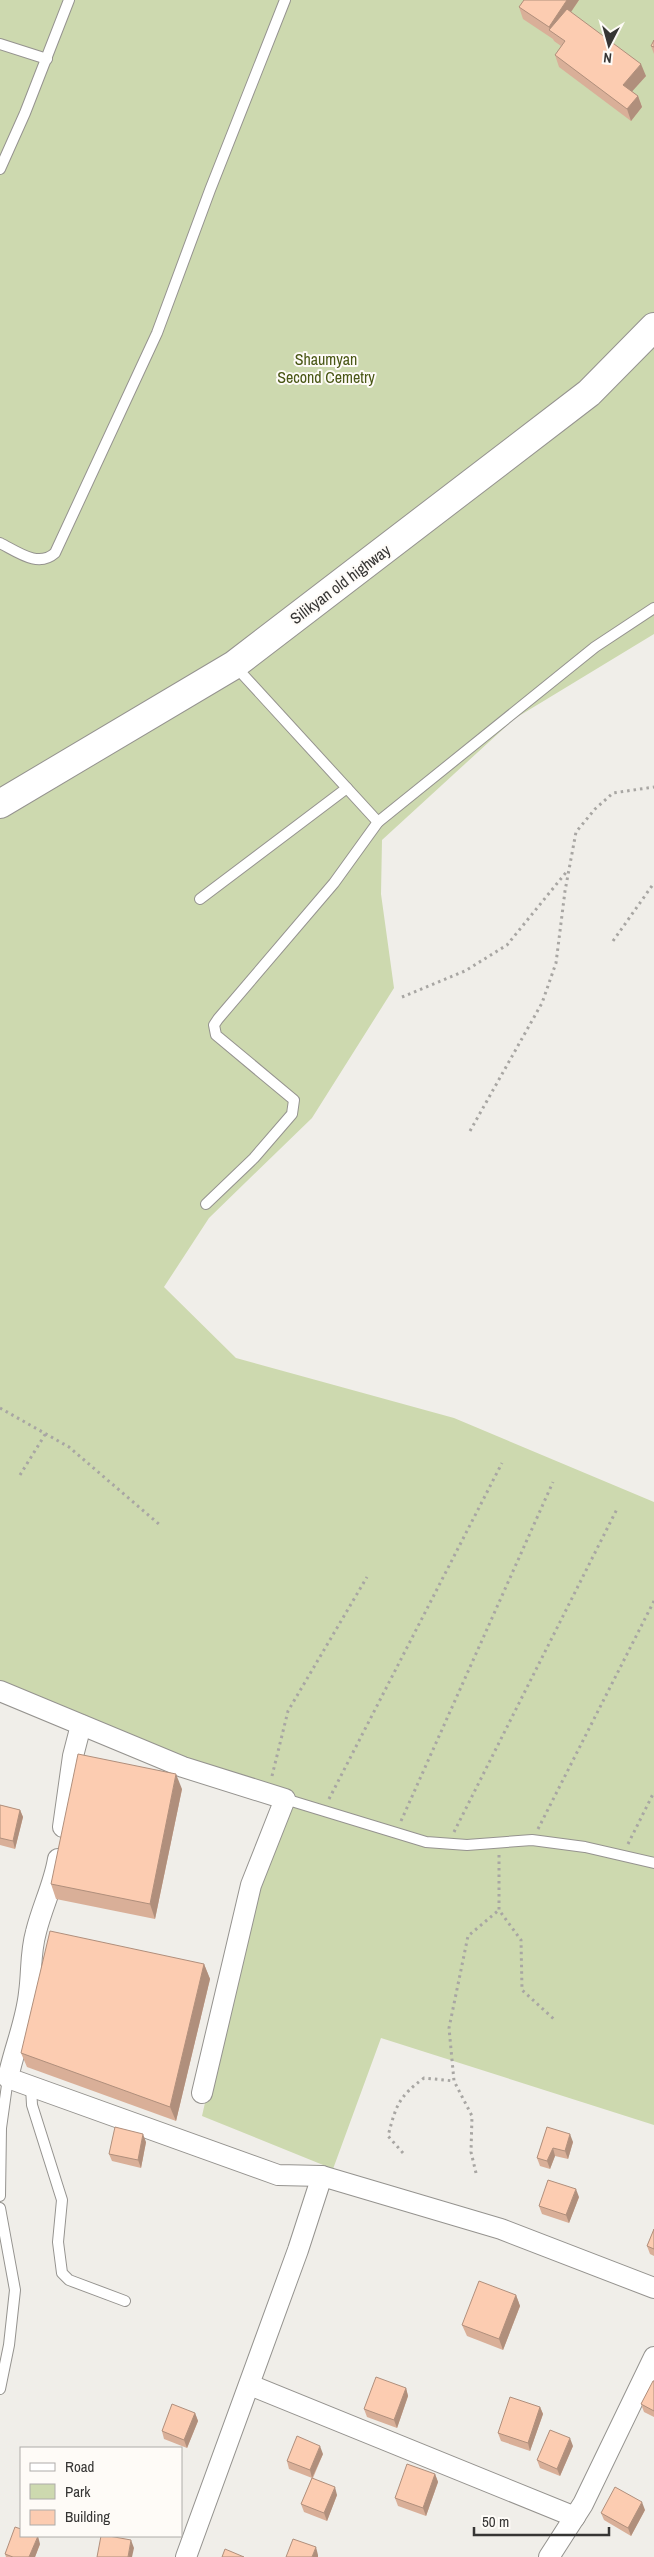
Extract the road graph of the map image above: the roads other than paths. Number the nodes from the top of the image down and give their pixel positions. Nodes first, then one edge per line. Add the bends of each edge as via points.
1 (69, 0) edge
2 (285, 0) edge
3 (0, 44) edge
4 (46, 59) junction
5 (0, 169) edge
6 (654, 327) edge
7 (0, 544) edge
8 (654, 608) edge
9 (234, 665) junction
10 (347, 788) junction
11 (0, 804) edge
12 (378, 822) junction
13 (200, 899) dead end
14 (206, 1204) dead end
15 (0, 1691) edge
16 (81, 1725) junction
17 (276, 1796) junction
18 (654, 1862) edge
19 (8, 2078) junction
20 (32, 2087) junction
21 (202, 2093) dead end
22 (322, 2176) junction
23 (0, 2196) edge
24 (0, 2208) edge
25 (654, 2288) edge
26 (125, 2301) dead end
27 (654, 2357) edge
28 (250, 2385) junction
29 (0, 2389) edge
30 (575, 2516) junction
31 (186, 2557) edge
32 (549, 2557) edge

1 - 4 lane
2 - 7 lane via 157,332 55,553 38,561
3 - 4 lane
4 - 5 lane
6 - 9 street, Silikyan old highway via 589,393
8 - 12 lane via 588,653
9 - 10 lane
9 - 11 street, Silikyan old highway
10 - 12 lane
10 - 13 lane
12 - 14 lane via 334,883 214,1025 216,1035 294,1100 292,1114 254,1158
15 - 16 street
16 - 17 street via 183,1766
16 - 19 street via 73,1756 55,1875 30,1957 30,1992
17 - 18 lane via 426,1842 498,1844 532,1840 585,1847
17 - 21 street via 251,1885
19 - 20 street
19 - 23 lane via 1,2128
20 - 22 street via 278,2175
20 - 26 lane via 32,2104 62,2200 58,2242 62,2272 69,2280
22 - 25 street via 501,2229
22 - 28 street
24 - 29 lane via 15,2290
27 - 30 street
28 - 30 street
28 - 31 street
30 - 32 street

